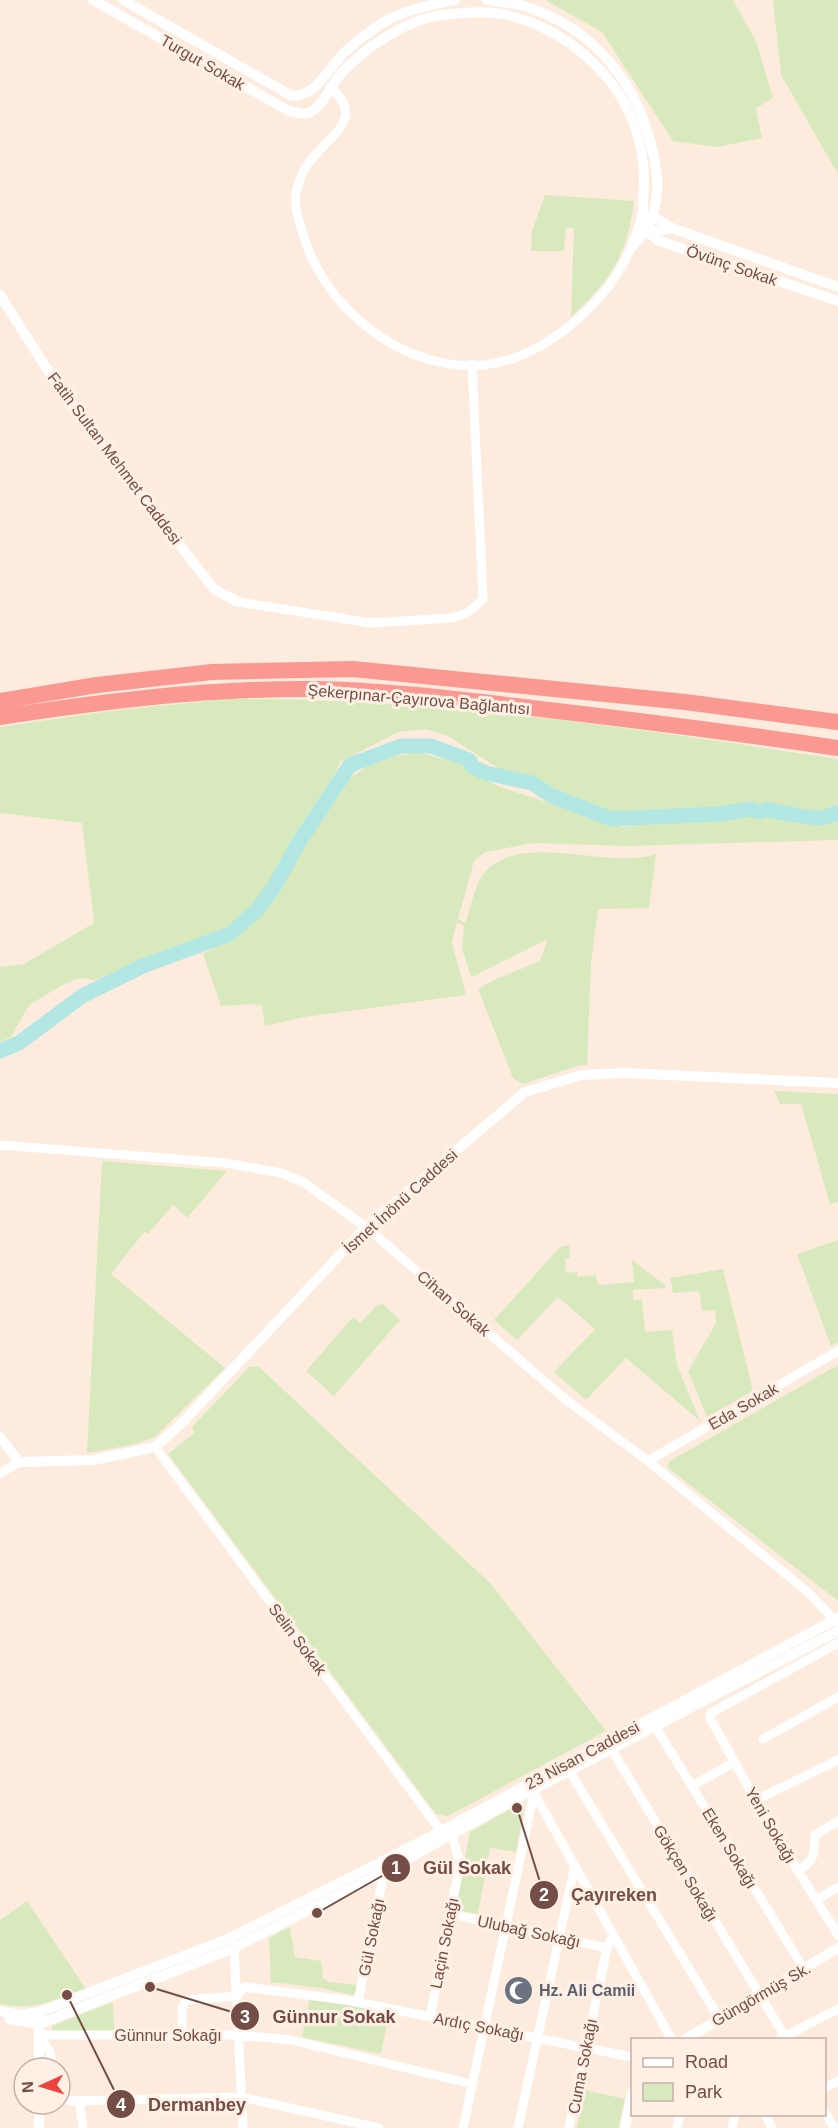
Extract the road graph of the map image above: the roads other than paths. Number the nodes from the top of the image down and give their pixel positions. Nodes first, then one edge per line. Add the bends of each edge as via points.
1 (93, 0) edge
2 (123, 0) edge
3 (455, 0) edge
4 (487, 0) edge
5 (330, 87) junction
6 (296, 96) junction
7 (296, 112) junction
8 (642, 213) junction
9 (654, 217) junction
10 (646, 228) junction
11 (672, 228) junction
12 (632, 247) junction
13 (838, 287) edge
14 (0, 295) edge
15 (838, 301) edge
16 (472, 364) junction
17 (238, 602) joint
18 (0, 701) edge
19 (0, 717) edge
20 (838, 722) edge
21 (838, 748) edge
22 (838, 1083) edge
23 (0, 1145) edge
24 (366, 1227) junction
25 (838, 1351) edge
26 (0, 1437) edge
27 (155, 1447) junction
28 (648, 1461) junction
29 (19, 1462) junction
30 (0, 1473) edge
31 (837, 1620) edge
32 (838, 1631) edge
33 (837, 1647) edge
34 (838, 1697) edge
35 (655, 1726) junction
36 (763, 1740) dead end
37 (612, 1750) junction
38 (838, 1760) edge
39 (735, 1762) junction
40 (570, 1772) junction
41 (692, 1786) junction
42 (534, 1792) junction
43 (756, 1800) junction
44 (838, 1821) edge
45 (447, 1833) junction
46 (575, 1865) junction
47 (798, 1871) junction
48 (384, 1872) junction
49 (838, 1887) edge
50 (816, 1900) junction
51 (451, 1914) junction
52 (506, 1926) junction
53 (613, 1934) junction
54 (838, 1935) edge
55 (559, 1938) junction
56 (234, 1948) junction
57 (607, 1948) junction
58 (838, 1948) edge
59 (804, 1969) junction
60 (760, 1995) junction
61 (236, 1996) junction
62 (358, 2002) junction
63 (838, 2009) edge
64 (0, 2011) edge
65 (39, 2012) junction
66 (0, 2017) edge
67 (430, 2017) junction
68 (719, 2018) junction
69 (484, 2027) junction
70 (39, 2030) junction
71 (182, 2035) junction
72 (238, 2035) junction
73 (538, 2038) junction
74 (671, 2038) edge
75 (687, 2038) edge
76 (783, 2038) edge
77 (585, 2047) junction
78 (39, 2056) edge
79 (50, 2056) edge
80 (631, 2057) edge
81 (472, 2084) junction
82 (241, 2097) junction
83 (72, 2099) edge
84 (79, 2100) junction
85 (631, 2102) edge
86 (826, 2111) edge
87 (83, 2128) edge
88 (243, 2128) edge
89 (379, 2128) edge
90 (463, 2128) edge
91 (518, 2128) edge
92 (569, 2128) edge
93 (625, 2128) edge
94 (834, 2128) edge

1 - 7 street, Turgut Sokak
2 - 6 street, Turgut Sokak
3 - 6 street via 431,4 386,21 345,51 317,86 303,96
4 - 9 street via 527,7 572,28 605,55 632,90 647,125 656,163
5 - 7 street, Turgut Sokak via 315,111
5 - 8 street via 356,58 385,36 438,15 507,15 558,34 589,57 609,79 633,121 641,148
5 - 16 street via 346,106 344,122 306,166 296,194 307,246 331,292 380,336 424,358
6 - 7 street
8 - 10 street
8 - 12 street
9 - 10 street
9 - 11 street, Övünç Sokak
10 - 15 street, Övünç Sokak via 657,240
11 - 12 street via 643,234
11 - 13 street, Övünç Sokak
12 - 16 street via 597,303 544,346 517,357
14 - 17 street, Fatih Sultan Mehmet Caddesi via 64,396 214,589
16 - 17 street via 483,599 475,608 451,618 371,623
18 - 20 highway, Şekerpınar-Çayırova Bağlantısı via 202,673 353,669 602,693
19 - 21 highway, Şekerpınar-Çayırova Bağlantısı via 178,694 340,690 449,698
22 - 24 street, İsmet İnönü Caddesi via 625,1073 582,1075 525,1092
23 - 24 street, Cihan Sokak via 226,1163 281,1173 303,1182
24 - 27 street, İsmet İnönü Caddesi via 183,1423
24 - 28 street, Cihan Sokak via 565,1399
25 - 28 street, Eda Sokak
26 - 29 street
27 - 29 street, İsmet İnönü Caddesi via 94,1461
27 - 45 street, Selin Sokak
28 - 31 street, Cihan Sokak
29 - 30 street
31 - 45 street, 23 Nisan Caddesi
32 - 35 street, 23 Nisan Caddesi
33 - 39 street, Yeni Sokağı via 711,1713 710,1718
34 - 36 street
35 - 37 street, 23 Nisan Caddesi
35 - 41 street, Eken Sokağı
37 - 40 street, 23 Nisan Caddesi
37 - 60 street, Gökçen Sokağı
38 - 43 street
39 - 41 street
39 - 43 street, Yeni Sokağı
40 - 42 street, 23 Nisan Caddesi
40 - 68 street
41 - 59 street, Eken Sokağı
42 - 45 street, 23 Nisan Caddesi
42 - 46 street
42 - 52 street
43 - 47 street, Yeni Sokağı
44 - 47 street via 815,1835 815,1855
45 - 48 street, 23 Nisan Caddesi
45 - 51 street, Laçin Sokağı via 460,1864
45 - 65 street, 23 Nisan Caddesi via 228,1939
46 - 53 street
46 - 55 street
47 - 50 street, Yeni Sokağı
48 - 56 street, 23 Nisan Caddesi
48 - 62 street, Gül Sokağı
49 - 50 street
50 - 54 street, Yeni Sokağı
51 - 52 street, Ulubağ Sokağı
51 - 67 street, Laçin Sokağı
52 - 55 street, Ulubağ Sokağı
52 - 69 street
53 - 57 street, Cuma Sokağı
53 - 74 street
55 - 57 street, Ulubağ Sokağı
55 - 73 street
56 - 61 street
56 - 70 street, 23 Nisan Caddesi
57 - 77 street, Cuma Sokağı
58 - 59 street, Güngörmüş Sk.
59 - 60 street, Güngörmüş Sk.
60 - 68 street, Güngörmüş Sk.
60 - 76 street, Gökçen Sokağı
61 - 62 street, Ardıç Sokağı via 245,1987
61 - 71 street, Ardıç Sokağı via 187,2000 182,2007
61 - 72 street
62 - 67 street, Ardıç Sokağı
63 - 76 street
64 - 65 street, 23 Nisan Caddesi via 20,2015
65 - 70 street
66 - 70 street
67 - 69 street, Ardıç Sokağı
68 - 75 street, Güngörmüş Sk.
69 - 73 street, Ardıç Sokağı
69 - 81 street
70 - 71 street, Günnur Sokağı
70 - 78 street
70 - 79 street
71 - 72 street, Günnur Sokağı
72 - 81 street, Günnur Sokağı via 291,2040
72 - 82 street
73 - 77 street, Ardıç Sokağı
73 - 91 street
77 - 80 street, Ardıç Sokağı
77 - 92 street, Cuma Sokağı
81 - 90 street
82 - 84 street
82 - 88 street
82 - 89 street
83 - 84 street
84 - 87 street
85 - 93 street
86 - 94 street

